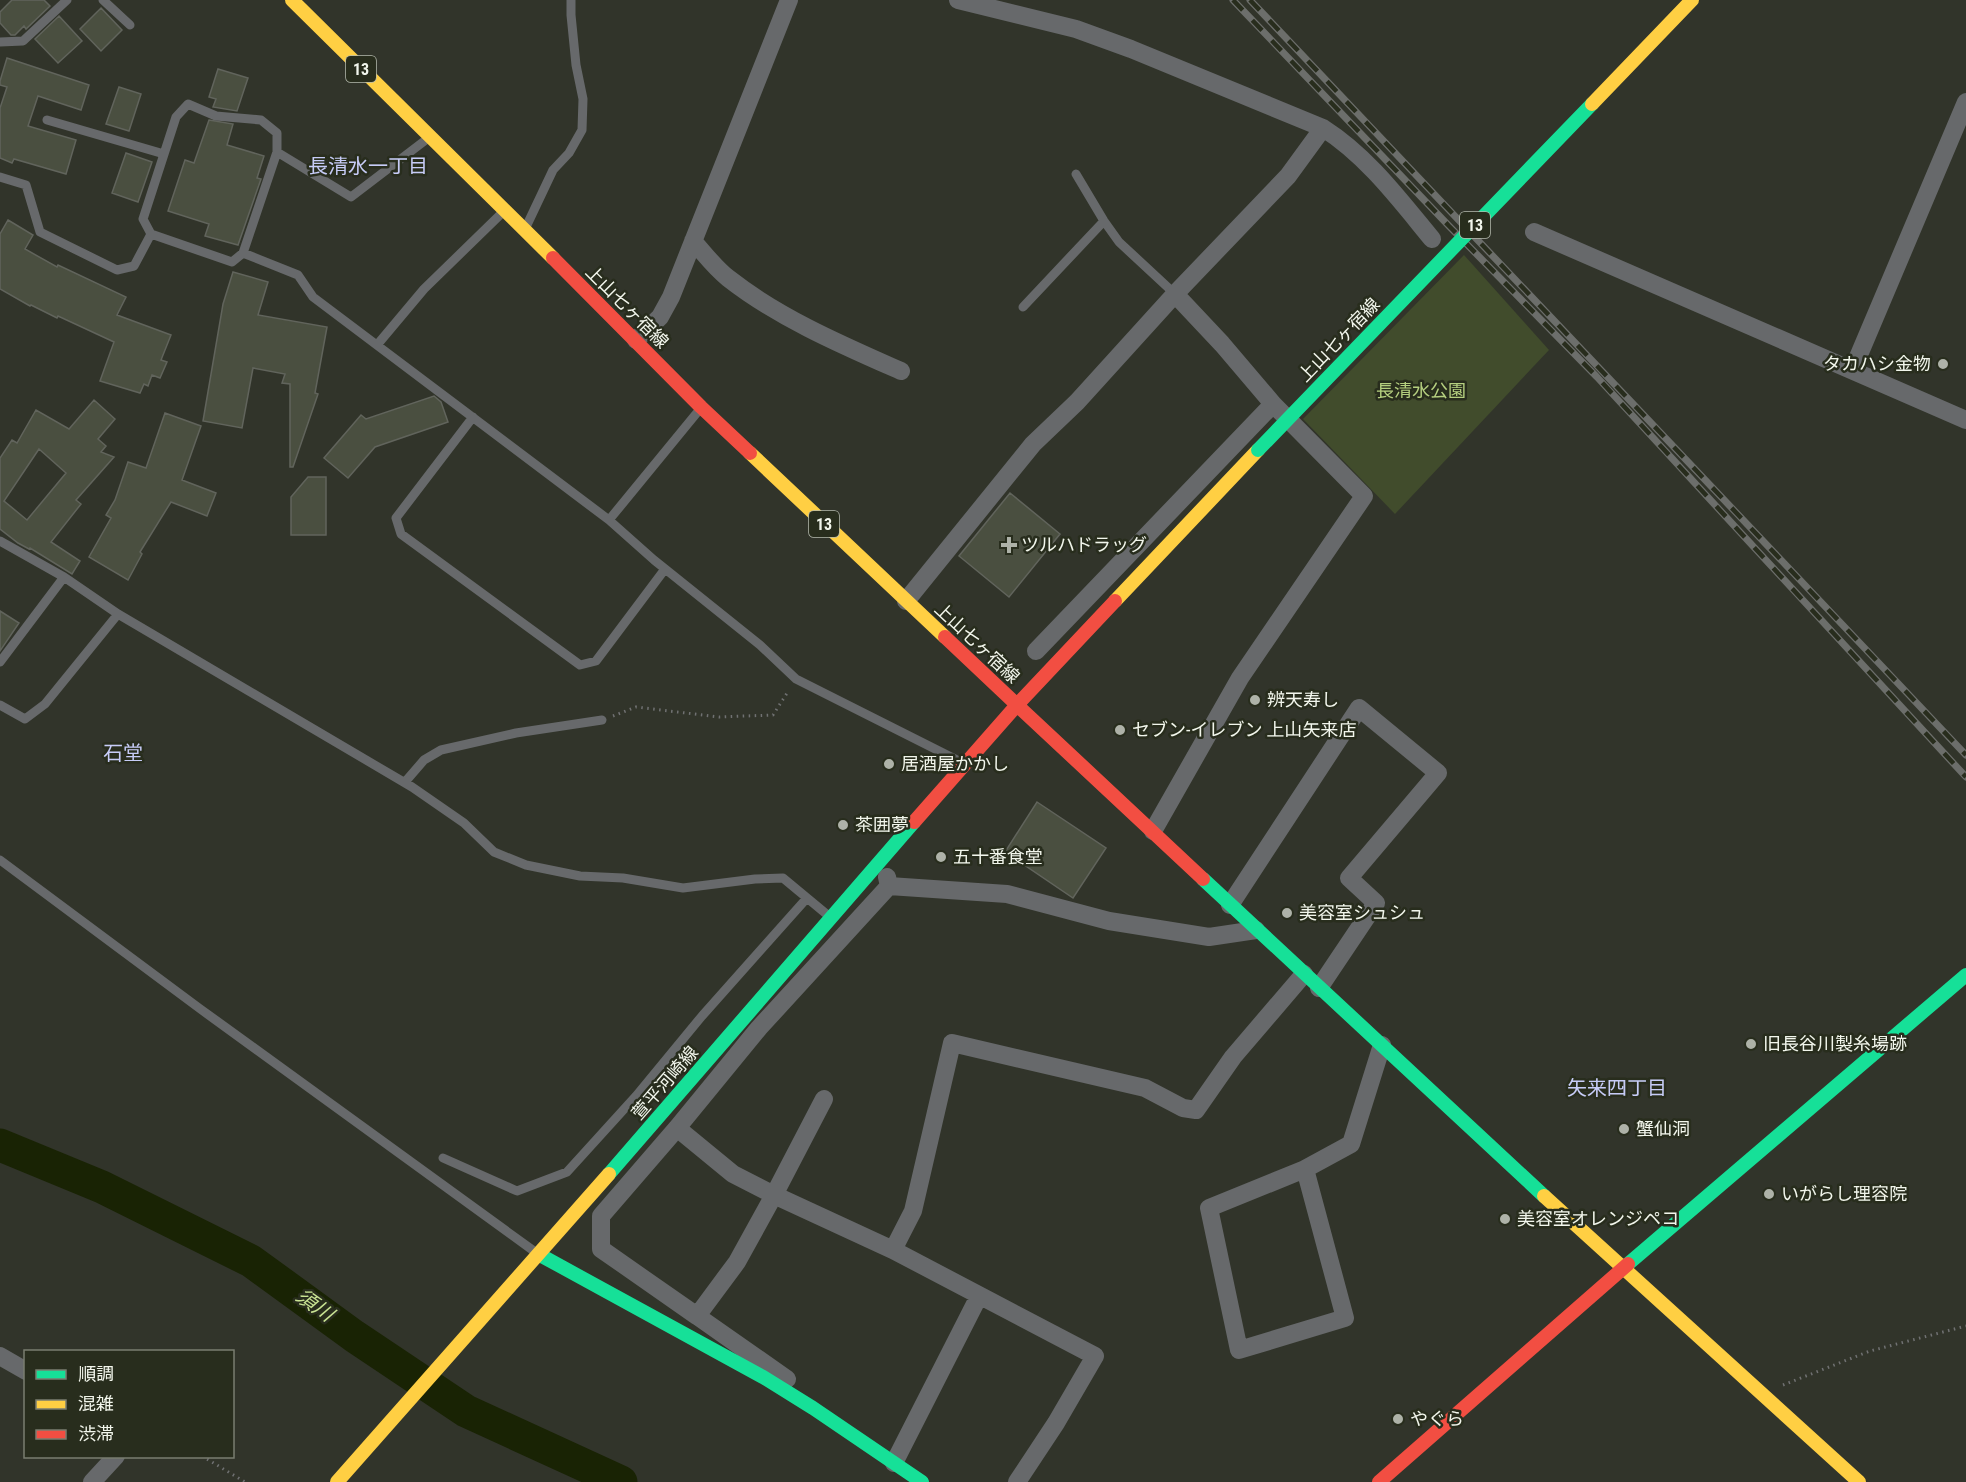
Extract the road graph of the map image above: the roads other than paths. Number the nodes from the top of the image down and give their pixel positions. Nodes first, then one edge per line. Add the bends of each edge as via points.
1 (67, 0) edge
2 (103, 0) edge
3 (292, 0) edge
4 (571, 0) edge
5 (789, 0) edge
6 (958, 0) edge
7 (1692, 0) edge
8 (130, 25) dead end
9 (0, 42) edge
10 (1966, 102) edge
11 (47, 120) dead end
12 (1323, 128) junction
13 (430, 138) junction
14 (277, 152) junction
15 (164, 154) junction
16 (1076, 174) dead end
17 (0, 177) edge
18 (505, 211) junction
19 (1104, 221) junction
20 (524, 231) junction
21 (1534, 232) dead end
22 (151, 234) junction
23 (1432, 239) dead end
24 (693, 241) junction
25 (243, 253) junction
26 (1175, 294) junction
27 (1023, 307) dead end
28 (636, 340) junction
29 (377, 345) junction
30 (1853, 369) junction
31 (901, 371) dead end
32 (1273, 404) junction
33 (701, 407) junction
34 (473, 417) junction
35 (1966, 420) edge
36 (609, 520) junction
37 (0, 541) edge
38 (665, 569) junction
39 (64, 577) junction
40 (906, 601) junction
41 (118, 614) junction
42 (1036, 651) dead end
43 (0, 662) edge
44 (0, 705) edge
45 (1017, 705) junction
46 (602, 720) road end
47 (963, 763) junction
48 (405, 782) junction
49 (1153, 831) junction
50 (884, 857) junction
51 (0, 860) edge
52 (889, 886) junction
53 (807, 898) junction
54 (1230, 905) junction
55 (832, 919) junction
56 (1256, 930) junction
57 (1304, 974) junction
58 (1966, 975) edge
59 (1319, 988) junction
60 (1382, 1045) junction
61 (824, 1099) dead end
62 (677, 1128) junction
63 (443, 1158) dead end
64 (1305, 1169) junction
65 (774, 1196) junction
66 (893, 1250) junction
67 (540, 1255) junction
68 (1622, 1269) junction
69 (979, 1296) junction
70 (698, 1316) junction
71 (0, 1356) edge
72 (24, 1370) edge
73 (827, 1418) junction
74 (114, 1458) edge
75 (894, 1463) junction
76 (92, 1482) edge
77 (337, 1482) edge
78 (922, 1482) edge
79 (1017, 1482) edge
80 (1379, 1482) edge
81 (1859, 1482) edge

1 - 9 lane via 23,41
2 - 8 lane
3 - 13 main road, 上山七ヶ宿線 / 13
4 - 20 lane via 583,99 582,130 553,170
5 - 24 street
6 - 12 street via 1076,29
7 - 45 main road, 上山七ヶ宿線 / 13, bridge
10 - 30 street
11 - 15 lane
12 - 23 street via 1343,141 1385,182
12 - 26 street via 1288,176
13 - 14 lane via 351,197
13 - 18 main road, 上山七ヶ宿線 / 13
14 - 15 lane via 277,133 261,120 216,116 188,104 176,117
14 - 25 lane
15 - 22 lane via 143,219
16 - 19 lane
17 - 22 lane via 26,185 40,232 117,270 134,266
18 - 20 main road, 上山七ヶ宿線 / 13
18 - 29 lane via 424,289
19 - 26 lane via 1119,242
19 - 27 lane
20 - 28 main road, 上山七ヶ宿線 / 13
21 - 30 street
22 - 25 lane via 232,262
24 - 28 street via 660,316
24 - 31 street via 726,276 756,298 850,349
25 - 29 lane via 298,275 313,297
26 - 32 street
26 - 40 street via 1077,402 1033,444
28 - 33 main road, 上山七ヶ宿線 / 13
29 - 34 lane
30 - 35 street
32 - 42 street
32 - 49 street via 1364,496 1240,678
33 - 36 lane
33 - 40 main road, 上山七ヶ宿線 / 13
34 - 36 lane
34 - 38 lane via 396,518 401,534 580,665 596,661
36 - 38 lane
37 - 39 lane
38 - 47 lane via 796,679
39 - 41 lane
39 - 43 lane
40 - 45 main road, 上山七ヶ宿線 / 13
41 - 44 lane via 45,704 25,719
41 - 48 lane
45 - 47 main road, 萱平河崎線
45 - 49 main road
46 - 48 lane via 441,750 424,760
47 - 50 main road, 萱平河崎線
48 - 53 lane via 464,823 494,852 526,866 683,888 783,878
49 - 54 main road
50 - 52 street
50 - 55 main road, 萱平河崎線
51 - 67 lane
52 - 56 street via 1007,894 1108,921 1209,937
52 - 62 street via 759,1028
53 - 55 lane
53 - 63 lane via 567,1172 517,1191
54 - 56 main road
54 - 59 street via 1359,708 1438,773 1349,878 1376,903
55 - 67 main road, 萱平河崎線
56 - 57 main road
57 - 59 main road
57 - 66 street via 1233,1057 1196,1110 1183,1108 1146,1088 952,1043 913,1211
58 - 68 main road
59 - 60 main road
60 - 64 street via 1351,1144
60 - 68 main road
61 - 65 street
62 - 65 street via 733,1174
62 - 70 street via 601,1216 602,1249
64 - 64 street via 1209,1208 1239,1350 1345,1318
65 - 66 street
65 - 70 street via 737,1262
66 - 69 street
67 - 73 main road via 763,1377
67 - 77 main road, 萱平河崎線
68 - 80 main road
68 - 81 main road
69 - 75 street
69 - 79 street via 1095,1356
70 - 73 street via 801,1388
71 - 72 street
73 - 75 main road
74 - 76 street
75 - 78 main road

